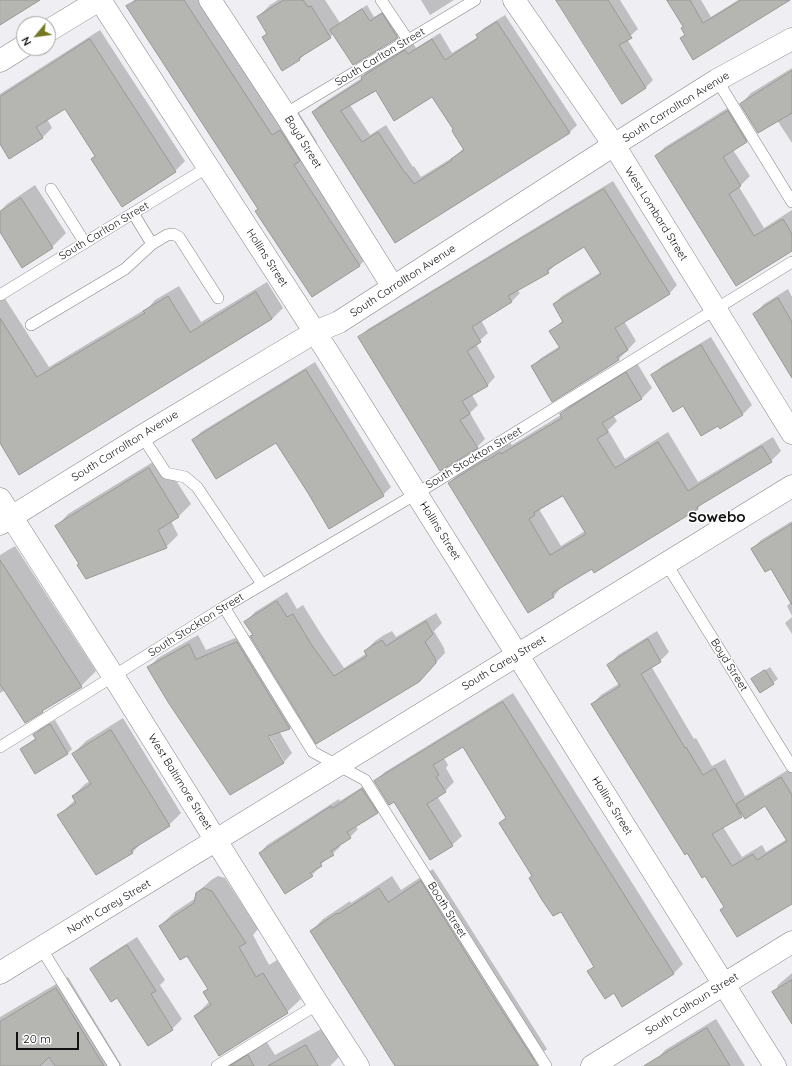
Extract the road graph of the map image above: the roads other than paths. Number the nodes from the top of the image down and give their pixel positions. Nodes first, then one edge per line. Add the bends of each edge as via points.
1 (99, 0) edge
2 (210, 0) edge
3 (381, 0) edge
4 (475, 0) edge
5 (514, 0) edge
6 (56, 26) edge
7 (792, 39) edge
8 (408, 40) junction
9 (16, 51) edge
10 (0, 61) edge
11 (718, 80) junction
12 (285, 114) junction
13 (614, 145) junction
14 (208, 167) junction
15 (51, 189) dead end
16 (792, 202) edge
17 (133, 213) junction
18 (85, 243) junction
19 (152, 244) junction
20 (792, 262) edge
21 (393, 287) junction
22 (0, 295) edge
23 (218, 298) dead end
24 (715, 310) junction
25 (32, 325) dead end
26 (314, 332) junction
27 (792, 433) edge
28 (142, 436) junction
29 (792, 486) edge
30 (416, 494) junction
31 (4, 513) edge
32 (666, 563) junction
33 (262, 584) junction
34 (224, 607) junction
35 (517, 655) junction
36 (114, 676) junction
37 (0, 747) edge
38 (338, 765) junction
39 (792, 767) edge
40 (217, 840) junction
41 (792, 942) edge
42 (41, 948) junction
43 (0, 973) edge
44 (724, 985) junction
45 (318, 1004) junction
46 (114, 1066) edge
47 (217, 1066) edge
48 (358, 1066) edge
49 (546, 1066) edge
50 (592, 1066) edge
51 (775, 1066) edge

1 - 6 street
1 - 14 street, Hollins Street
2 - 12 street, Boyd Street
3 - 8 lane
4 - 8 lane, South Carlton Street
5 - 13 street, West Lombard Street
7 - 11 street, South Carrollton Avenue
8 - 12 lane, South Carlton Street
9 - 10 street
11 - 13 street, South Carrollton Avenue
11 - 16 lane
12 - 21 street, Boyd Street
13 - 21 street, South Carrollton Avenue
13 - 24 street, West Lombard Street
14 - 17 lane, South Carlton Street
14 - 26 street, Hollins Street
15 - 18 lane
17 - 18 lane, South Carlton Street
17 - 19 lane
18 - 22 lane, South Carlton Street
19 - 23 lane via 167,235 179,236
19 - 25 lane via 125,269
20 - 24 lane, South Stockton Street
21 - 26 street, South Carrollton Avenue via 338,322
24 - 27 street, West Lombard Street
24 - 30 lane, South Stockton Street
26 - 28 street, South Carrollton Avenue
26 - 30 street, Hollins Street
28 - 31 street, South Carrollton Avenue
28 - 33 lane via 166,473 185,477 197,487
29 - 32 street, South Carey Street
30 - 33 lane, South Stockton Street
30 - 35 street, Hollins Street
31 - 36 street, West Baltimore Street
32 - 35 street, South Carey Street
32 - 39 lane, Boyd Street
33 - 34 lane, South Stockton Street
34 - 36 lane, South Stockton Street
34 - 38 lane, Booth Street via 313,752
35 - 38 street, South Carey Street
35 - 44 street, Hollins Street
36 - 37 lane, South Stockton Street
36 - 40 street, West Baltimore Street
38 - 40 street, South Carey Street
38 - 49 lane, Booth Street via 365,780
40 - 42 street, North Carey Street
40 - 45 street, West Baltimore Street
41 - 44 street, South Calhoun Street
42 - 43 street, North Carey Street
42 - 46 lane
44 - 50 street, South Calhoun Street
44 - 51 street, Hollins Street
45 - 47 lane
45 - 48 street, West Baltimore Street

